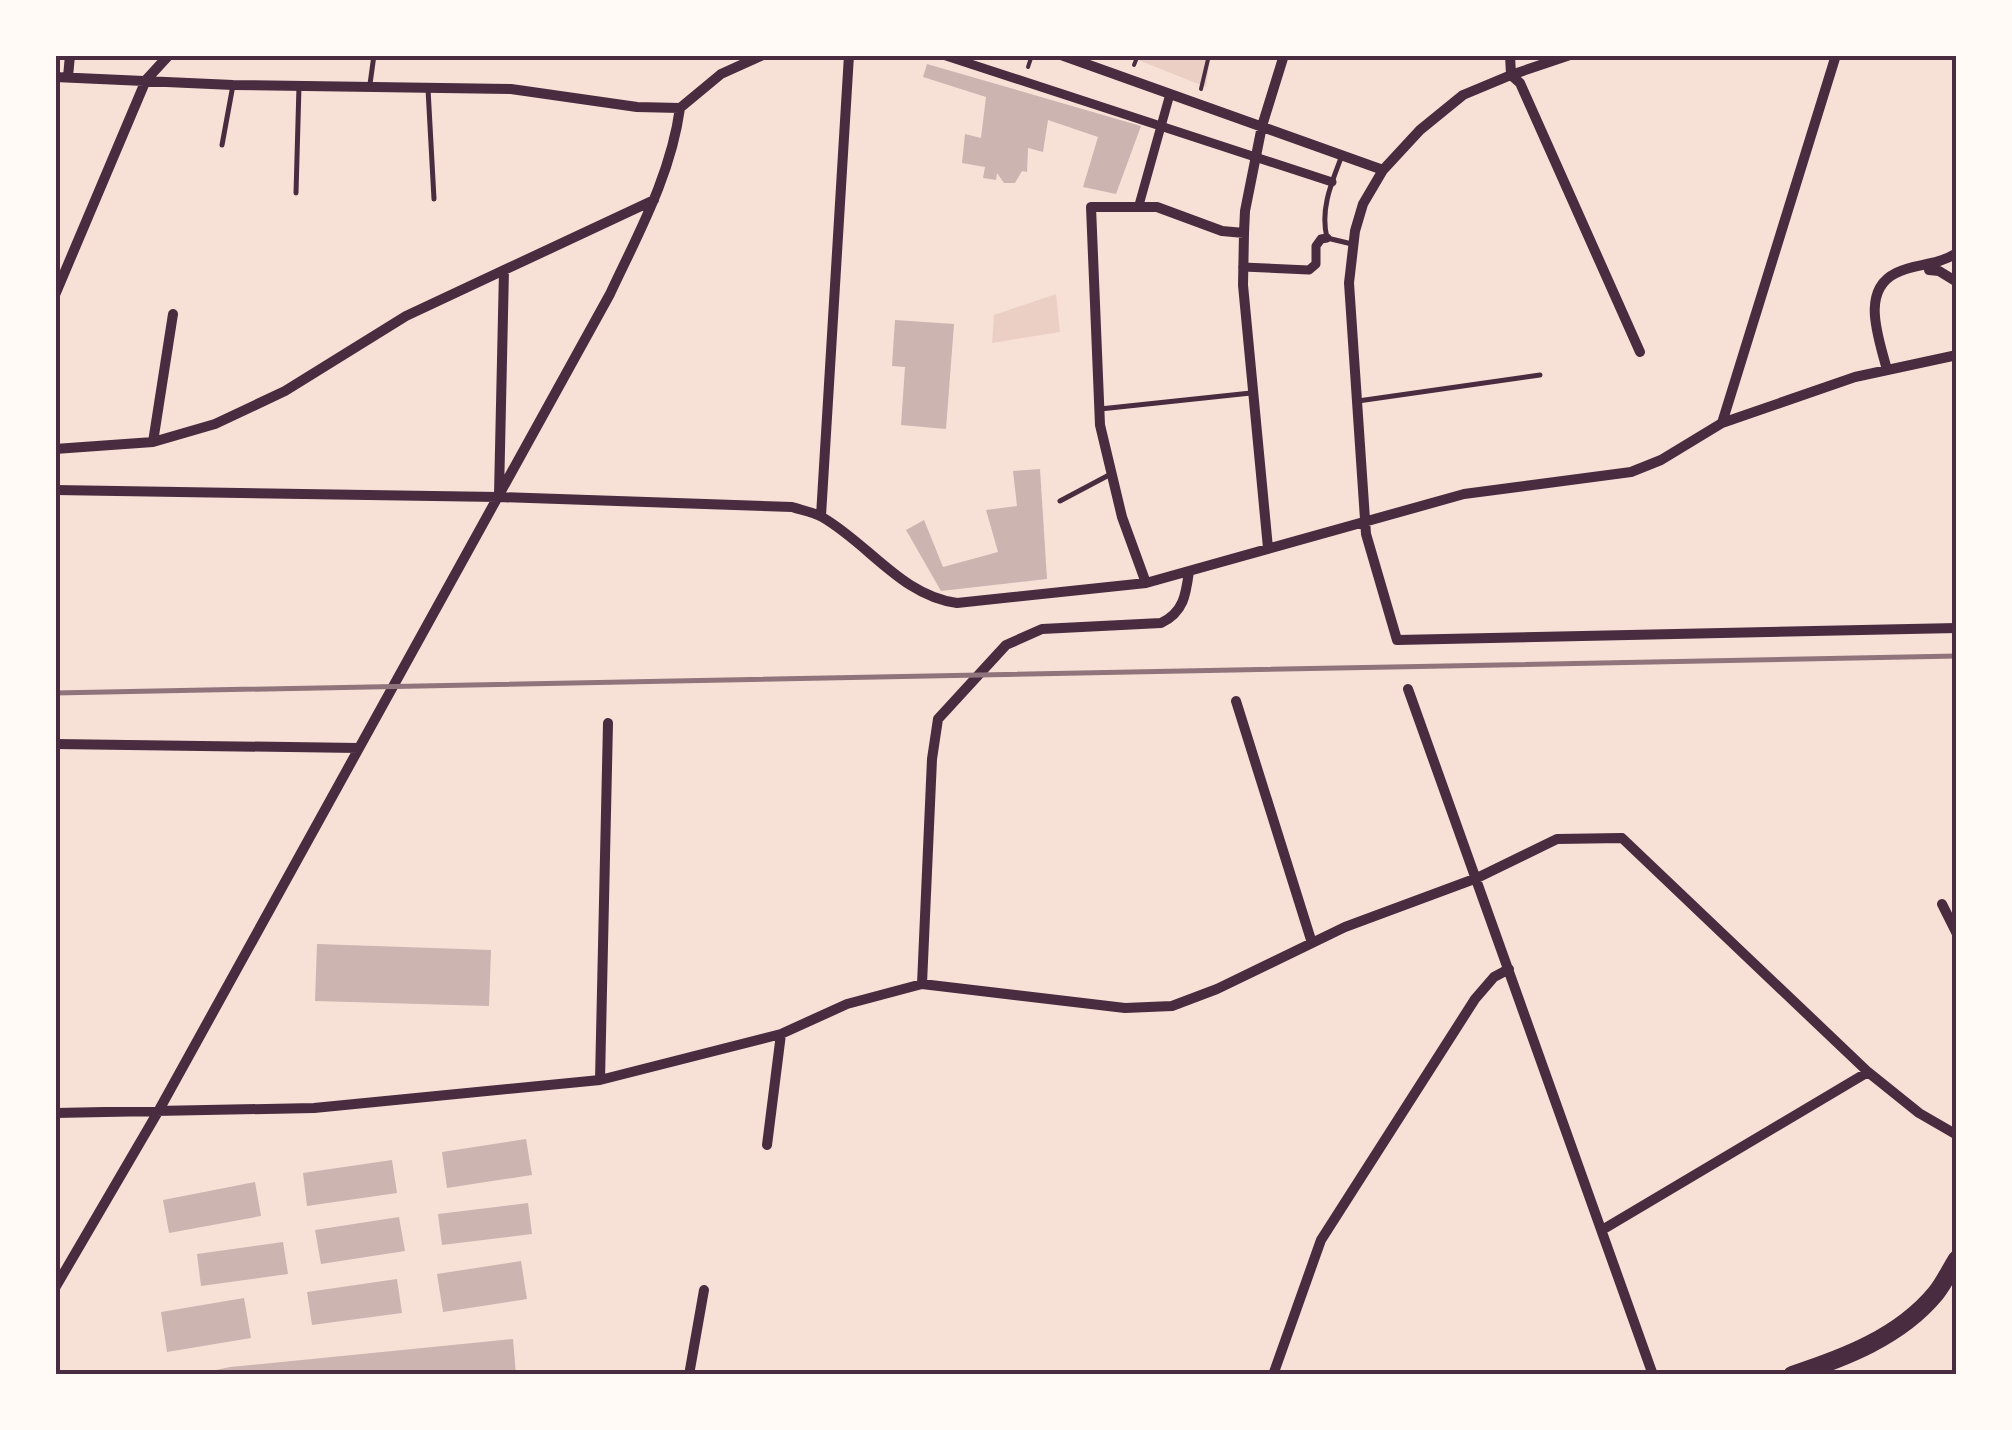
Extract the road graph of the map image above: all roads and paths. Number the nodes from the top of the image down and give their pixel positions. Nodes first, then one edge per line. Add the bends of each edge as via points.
1 (70, 55) edge
2 (169, 55) edge
3 (374, 55) edge
4 (763, 55) edge
5 (849, 55) edge
6 (944, 55) edge
7 (1061, 55) edge
8 (1209, 55) edge
9 (1284, 55) edge
10 (1510, 55) edge
11 (1570, 55) edge
12 (1836, 55) edge
13 (740, 60) edge
14 (1511, 75) junction
15 (55, 77) edge
16 (68, 78) junction
17 (146, 80) junction
18 (234, 86) junction
19 (298, 86) junction
20 (428, 86) junction
21 (369, 87) junction
22 (1170, 94) junction
23 (1196, 103) junction
24 (680, 108) junction
25 (1161, 126) junction
26 (1262, 126) junction
27 (222, 145) dead end
28 (1342, 155) junction
29 (1256, 158) junction
30 (1383, 170) junction
31 (1332, 182) junction
32 (296, 193) dead end
33 (434, 198) dead end
34 (654, 200) junction
35 (1139, 204) junction
36 (1244, 233) junction
37 (1328, 238) junction
38 (1353, 244) junction
39 (1957, 253) edge
40 (1243, 266) junction
41 (1918, 268) junction
42 (504, 270) junction
43 (1957, 282) edge
44 (55, 295) edge
45 (173, 314) dead end
46 (1640, 352) dead end
47 (1957, 355) edge
48 (1888, 370) junction
49 (1540, 375) dead end
50 (1253, 393) junction
51 (1358, 401) junction
52 (1100, 409) junction
53 (1722, 423) junction
54 (153, 442) junction
55 (55, 448) edge
56 (1112, 474) junction
57 (55, 490) edge
58 (498, 497) junction
59 (1060, 501) dead end
60 (821, 516) junction
61 (1366, 519) junction
62 (1268, 548) junction
63 (1189, 571) junction
64 (1146, 583) junction
65 (1957, 628) edge
66 (1408, 689) dead end
67 (1236, 700) dead end
68 (608, 723) dead end
69 (55, 744) edge
70 (359, 748) junction
71 (1476, 878) junction
72 (1942, 904) dead end
73 (1957, 934) edge
74 (1312, 943) junction
75 (1509, 969) junction
76 (922, 984) junction
77 (781, 1034) junction
78 (1868, 1072) junction
79 (600, 1080) junction
80 (158, 1110) junction
81 (55, 1113) edge
82 (1957, 1136) edge
83 (767, 1145) dead end
84 (1602, 1230) junction
85 (1957, 1259) edge
86 (55, 1288) edge
87 (704, 1290) dead end
88 (689, 1375) edge
89 (1273, 1375) edge
90 (1653, 1375) edge
91 (1792, 1375) edge

1 - 16 street
2 - 17 street
3 - 21 lane
4 - 13 street
5 - 60 street
6 - 25 street
7 - 22 street
8 - 23 path
9 - 26 street
10 - 14 street
11 - 14 street
12 - 53 street
13 - 24 street
14 - 30 street via 1463,95
14 - 46 street via 1520,82
15 - 16 street
16 - 17 street
17 - 18 street
17 - 44 street
18 - 19 street
18 - 27 lane
19 - 21 street
19 - 32 lane
20 - 21 street
20 - 24 street
20 - 33 lane
22 - 23 street
22 - 25 street
23 - 26 street
24 - 34 street via 676,144
25 - 29 street
25 - 35 street
26 - 28 street
26 - 29 street
28 - 30 street
28 - 31 lane
29 - 31 street
29 - 36 street
30 - 38 street via 1363,204
31 - 37 lane
34 - 42 street
34 - 58 street
35 - 36 street
35 - 52 street via 1091,208
36 - 40 street
37 - 38 lane
37 - 40 street via 1316,246 1316,264 1309,270
38 - 51 street via 1349,283
39 - 41 street
40 - 50 street
41 - 43 street
41 - 48 street via 1882,283 1874,304
42 - 54 street via 406,316 285,391 215,424
42 - 58 street
45 - 54 street
47 - 48 street
48 - 53 street
49 - 51 lane
50 - 52 lane
50 - 62 street
51 - 61 street
52 - 56 street
53 - 61 street via 1631,472 1464,494
54 - 55 street
56 - 59 lane
56 - 64 street
57 - 58 street
58 - 60 street via 792,507
58 - 70 street
60 - 64 street via 935,600
61 - 62 street
61 - 65 street via 1396,640
62 - 63 street
63 - 64 street
63 - 76 street via 1181,609 1172,618 1023,635 938,720
66 - 71 street
67 - 74 street
68 - 79 street
69 - 70 street
70 - 80 street
71 - 74 street
71 - 75 street
71 - 78 street via 1556,839 1622,838
72 - 73 street
74 - 76 street via 1217,990 1150,1009
75 - 84 street
75 - 89 street via 1475,1000 1321,1240
76 - 77 street via 848,1004
77 - 79 street
77 - 83 street
78 - 82 street
78 - 84 street
79 - 80 street via 314,1108
80 - 81 street
80 - 86 street
84 - 90 street
85 - 91 main road via 1936,1294 1888,1335
87 - 88 street

